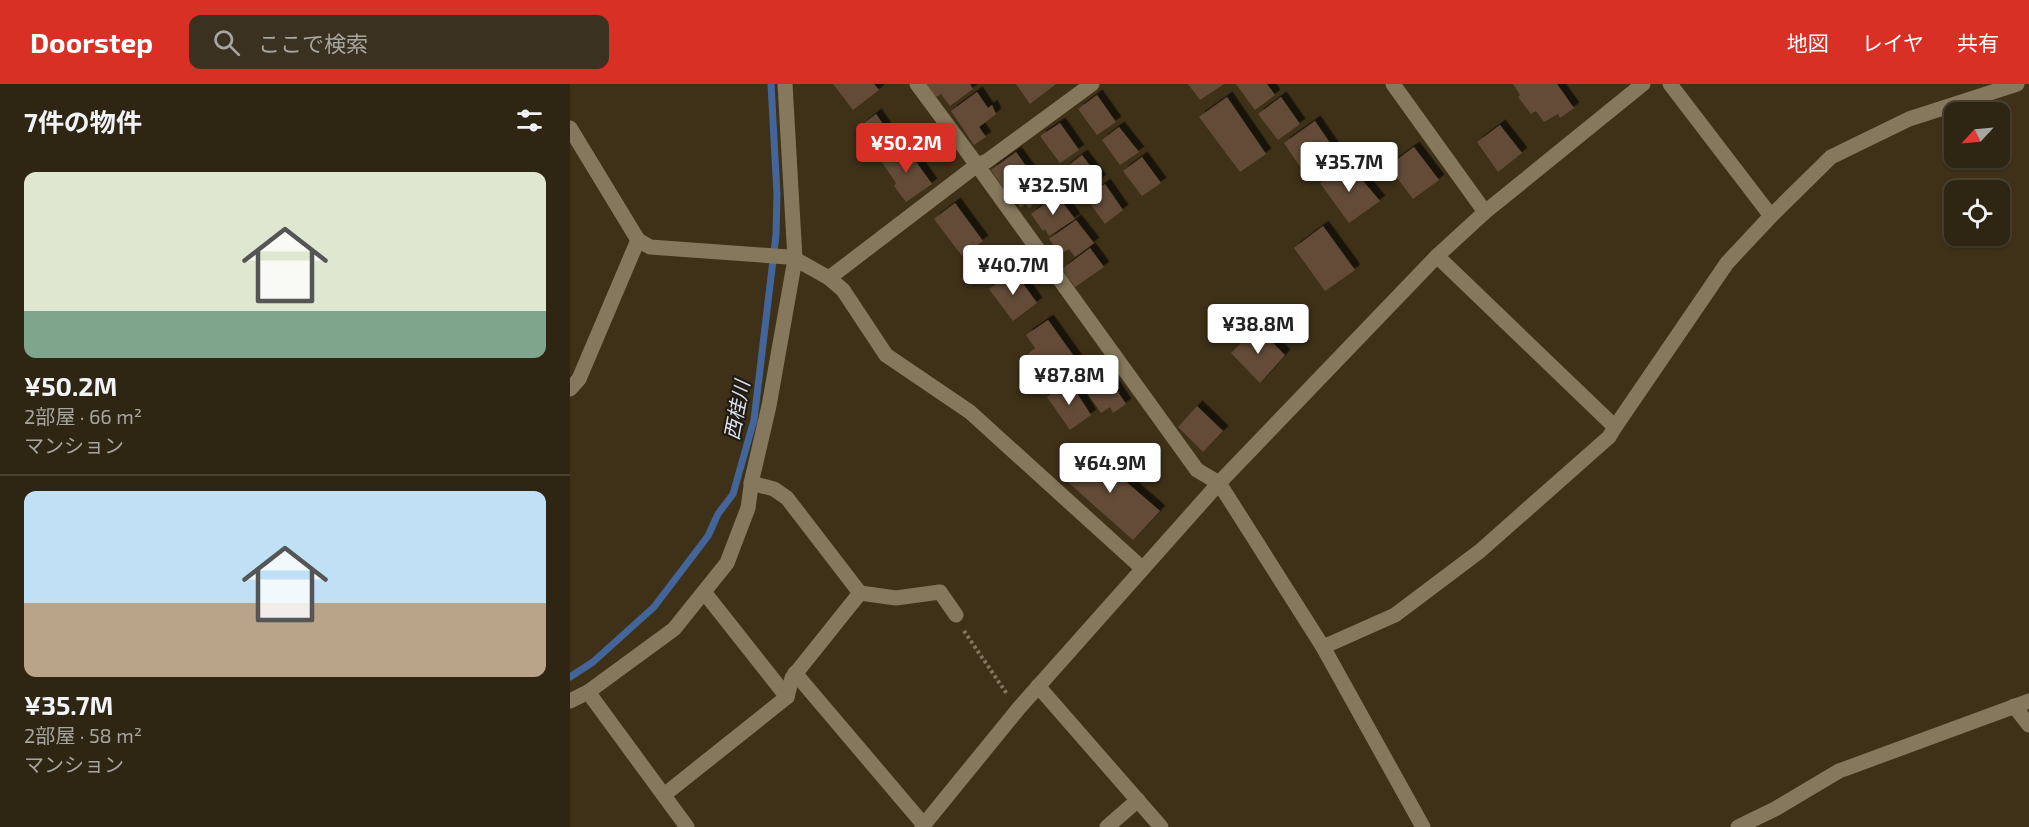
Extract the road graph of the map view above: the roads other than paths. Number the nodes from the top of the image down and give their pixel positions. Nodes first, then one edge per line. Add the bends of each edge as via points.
1 (784, 84) edge
2 (916, 84) edge
3 (1092, 84) edge
4 (1393, 84) edge
5 (1643, 84) edge
6 (1670, 84) edge
7 (2017, 84) edge
8 (570, 128) edge
9 (977, 165) junction
10 (1485, 212) junction
11 (1771, 216) junction
12 (638, 240) junction
13 (1437, 256) junction
14 (792, 258) junction
15 (829, 278) junction
16 (570, 389) edge
17 (1615, 427) junction
18 (751, 483) junction
19 (1219, 483) junction
20 (1142, 568) junction
21 (704, 592) junction
22 (860, 592) junction
23 (956, 615) road end
24 (1323, 647) junction
25 (795, 673) junction
26 (1038, 686) junction
27 (588, 692) junction
28 (787, 697) junction
29 (570, 701) edge
30 (2022, 703) edge
31 (2029, 725) edge
32 (664, 795) junction
33 (1138, 800) junction
34 (923, 826) edge
35 (687, 827) edge
36 (1107, 827) edge
37 (1161, 827) edge
38 (1423, 827) edge
39 (1738, 827) edge

1 - 14 street
2 - 9 street
3 - 9 street
4 - 10 street
5 - 10 street
6 - 11 street
7 - 11 street via 1909,119 1831,158
8 - 12 street
9 - 15 street
9 - 19 street via 1197,470
10 - 13 street
11 - 17 street via 1727,263
12 - 14 street via 650,248
12 - 16 street via 579,379
13 - 17 street
13 - 19 street
14 - 15 street
14 - 18 street via 769,406
15 - 20 street via 843,290 886,355 970,412
17 - 24 street via 1610,437 1480,551 1395,615
18 - 21 street via 748,508 727,563
18 - 22 street via 774,489 787,498
19 - 20 street
19 - 24 street
20 - 26 street
21 - 27 street via 674,629
21 - 28 street
22 - 23 street via 896,598 940,592
22 - 25 street
24 - 38 street
25 - 28 street
25 - 34 street
26 - 33 street
26 - 34 street
27 - 29 street
27 - 32 street
28 - 32 street
30 - 31 street
30 - 39 street via 1839,771
32 - 35 street
33 - 36 street
33 - 37 street

